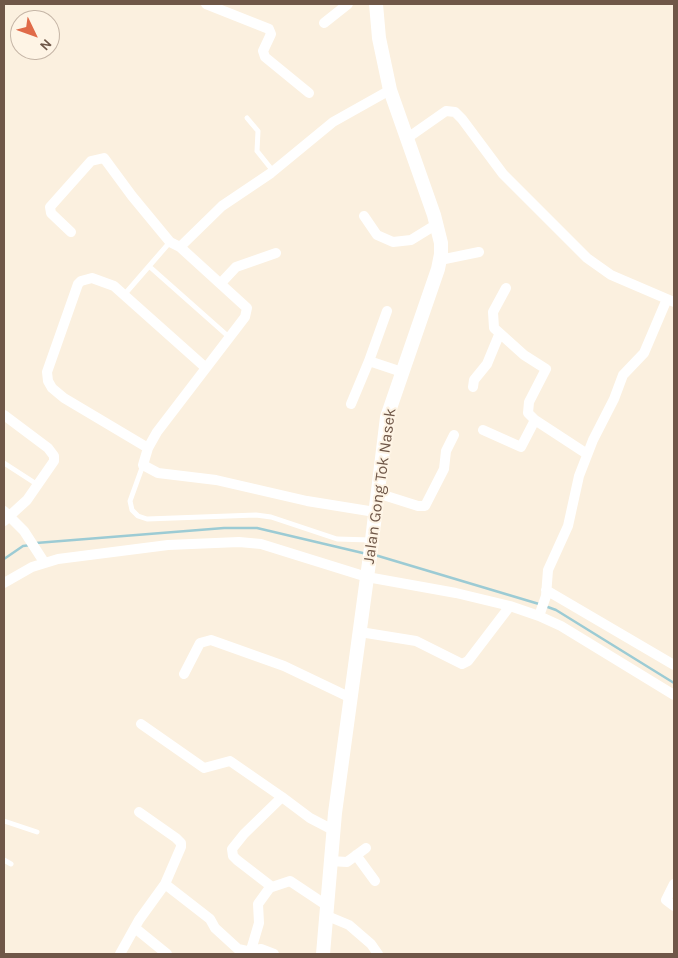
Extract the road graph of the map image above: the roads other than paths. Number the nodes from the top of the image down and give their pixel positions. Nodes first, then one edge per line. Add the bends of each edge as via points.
1 (206, 4) edge
2 (348, 4) edge
3 (376, 4) edge
4 (324, 23) dead end
5 (390, 90) junction
6 (309, 93) dead end
7 (247, 118) dead end
8 (406, 139) junction
9 (273, 171) junction
10 (364, 216) dead end
11 (437, 224) junction
12 (71, 232) dead end
13 (170, 242) junction
14 (180, 247) junction
15 (479, 252) dead end
16 (276, 253) dead end
17 (440, 260) junction
18 (150, 267) junction
19 (221, 283) junction
20 (506, 288) dead end
21 (124, 295) junction
22 (670, 300) edge
23 (387, 311) dead end
24 (500, 335) junction
25 (229, 337) junction
26 (369, 361) junction
27 (206, 368) junction
28 (402, 372) junction
29 (473, 388) dead end
30 (351, 404) dead end
31 (4, 415) edge
32 (534, 420) junction
33 (483, 430) dead end
34 (454, 435) dead end
35 (148, 448) junction
36 (587, 454) junction
37 (4, 462) edge
38 (143, 465) junction
39 (38, 486) junction
40 (377, 493) junction
41 (375, 512) junction
42 (6, 516) edge
43 (372, 544) junction
44 (42, 559) junction
45 (367, 575) junction
46 (4, 582) edge
47 (546, 593) junction
48 (510, 606) junction
49 (540, 615) junction
50 (360, 632) junction
51 (674, 665) edge
52 (184, 674) dead end
53 (674, 695) edge
54 (351, 698) junction
55 (141, 724) dead end
56 (282, 797) junction
57 (139, 812) dead end
58 (4, 821) edge
59 (333, 830) junction
60 (37, 832) dead end
61 (366, 848) dead end
62 (356, 855) junction
63 (4, 860) edge
64 (330, 861) junction
65 (12, 864) dead end
66 (375, 881) dead end
67 (164, 884) junction
68 (674, 884) edge
69 (271, 886) junction
70 (674, 906) edge
71 (325, 910) junction
72 (135, 928) junction
73 (251, 950) junction
74 (120, 954) edge
75 (167, 954) edge
76 (274, 954) edge
77 (323, 954) edge
78 (378, 954) edge

1 - 6 street via 269,29 271,34 263,54
2 - 4 street
3 - 5 main road, Jalan Gong Tok Nasek via 379,38
5 - 8 main road, Jalan Gong Tok Nasek
5 - 9 street via 333,122
7 - 9 lane via 258,129 257,151
8 - 11 main road, Jalan Gong Tok Nasek
8 - 22 street via 446,111 455,112 503,174 587,258 610,275
9 - 14 street via 222,206
10 - 11 street via 377,235 393,242 411,240
11 - 17 main road, Jalan Gong Tok Nasek
12 - 13 street via 51,213 50,207 91,161 100,157 107,160
13 - 14 street
13 - 18 lane
14 - 19 street
15 - 17 street
16 - 19 street via 236,266
17 - 28 main road, Jalan Gong Tok Nasek
18 - 21 lane
18 - 25 lane
19 - 25 street via 247,308 245,317
20 - 24 street via 493,312 492,324
21 - 27 street
21 - 35 street via 99,279 87,278 78,284 47,372 48,381 64,398
22 - 36 street via 644,353 623,375
23 - 26 street
24 - 29 street via 487,364 474,380
24 - 32 street via 546,369 527,408
25 - 27 street
26 - 28 street
26 - 30 street
27 - 35 street
28 - 40 main road, Jalan Gong Tok Nasek via 387,417
31 - 39 street via 54,456
32 - 33 street via 521,446
32 - 36 street
34 - 40 street via 446,451 444,469 425,506
35 - 38 street
36 - 47 street via 568,526 548,570
37 - 39 lane
38 - 41 street via 158,474 216,480 307,501
38 - 43 lane via 130,500 132,510 146,519 256,515 337,539
39 - 42 street
40 - 41 main road, Jalan Gong Tok Nasek
41 - 43 main road, Jalan Gong Tok Nasek
42 - 44 street via 24,531
43 - 45 main road, Jalan Gong Tok Nasek
44 - 45 street via 168,544 248,542
44 - 46 street
45 - 48 street
45 - 50 main road, Jalan Gong Tok Nasek
47 - 49 street
47 - 51 street
48 - 49 street
48 - 50 street via 468,661 462,664 416,641
49 - 53 street
50 - 54 main road, Jalan Gong Tok Nasek
52 - 54 street via 200,643 211,640 284,666
54 - 59 main road, Jalan Gong Tok Nasek
55 - 56 street via 204,768 230,761
56 - 59 street
56 - 69 street via 232,849 237,860
57 - 67 street via 181,843
58 - 60 lane
59 - 64 main road, Jalan Gong Tok Nasek
61 - 62 street
62 - 64 street via 347,862
62 - 66 street
63 - 65 lane
64 - 71 main road, Jalan Gong Tok Nasek
67 - 72 street
67 - 73 street via 210,919 215,928 238,948
68 - 70 street via 666,900
69 - 71 street via 290,881
69 - 73 street via 258,904 259,923
71 - 77 main road, Jalan Gong Tok Nasek
71 - 78 street via 371,944
72 - 74 street
72 - 75 street
73 - 76 street via 261,949

